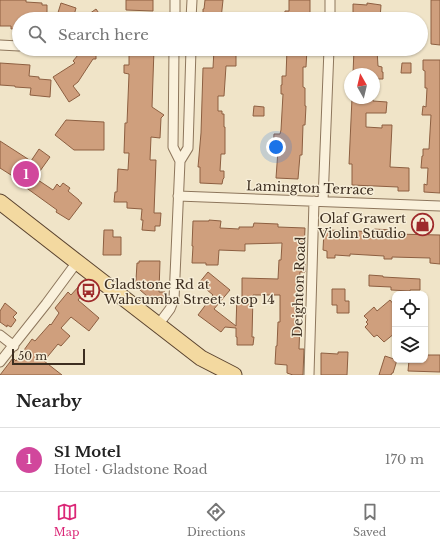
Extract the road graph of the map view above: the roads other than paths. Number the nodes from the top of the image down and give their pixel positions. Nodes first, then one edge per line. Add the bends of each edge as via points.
1 (175, 0) edge
2 (192, 0) edge
3 (330, 0) edge
4 (175, 12) edge
5 (192, 12) edge
6 (330, 12) edge
7 (0, 45) edge
8 (12, 46) edge
9 (174, 56) edge
10 (191, 56) edge
11 (329, 56) edge
12 (180, 160) junction
13 (178, 196) junction
14 (319, 201) junction
15 (0, 202) edge
16 (440, 206) edge
17 (77, 262) junction
18 (158, 325) junction
19 (0, 335) edge
20 (14, 346) junction
21 (0, 362) edge
22 (234, 375) edge
23 (310, 375) edge

1 - 4 street
2 - 5 street
3 - 6 street
7 - 8 street
9 - 12 street via 173,147
10 - 12 street via 188,148
11 - 14 street, Deighton Road
12 - 13 street
13 - 14 street, Lamington Terrace
13 - 18 street via 174,299 170,310
14 - 16 street, Lamington Terrace
14 - 23 street, Deighton Road
15 - 17 main road
17 - 18 main road
17 - 20 street
18 - 22 main road via 201,358
19 - 20 street
20 - 21 street

